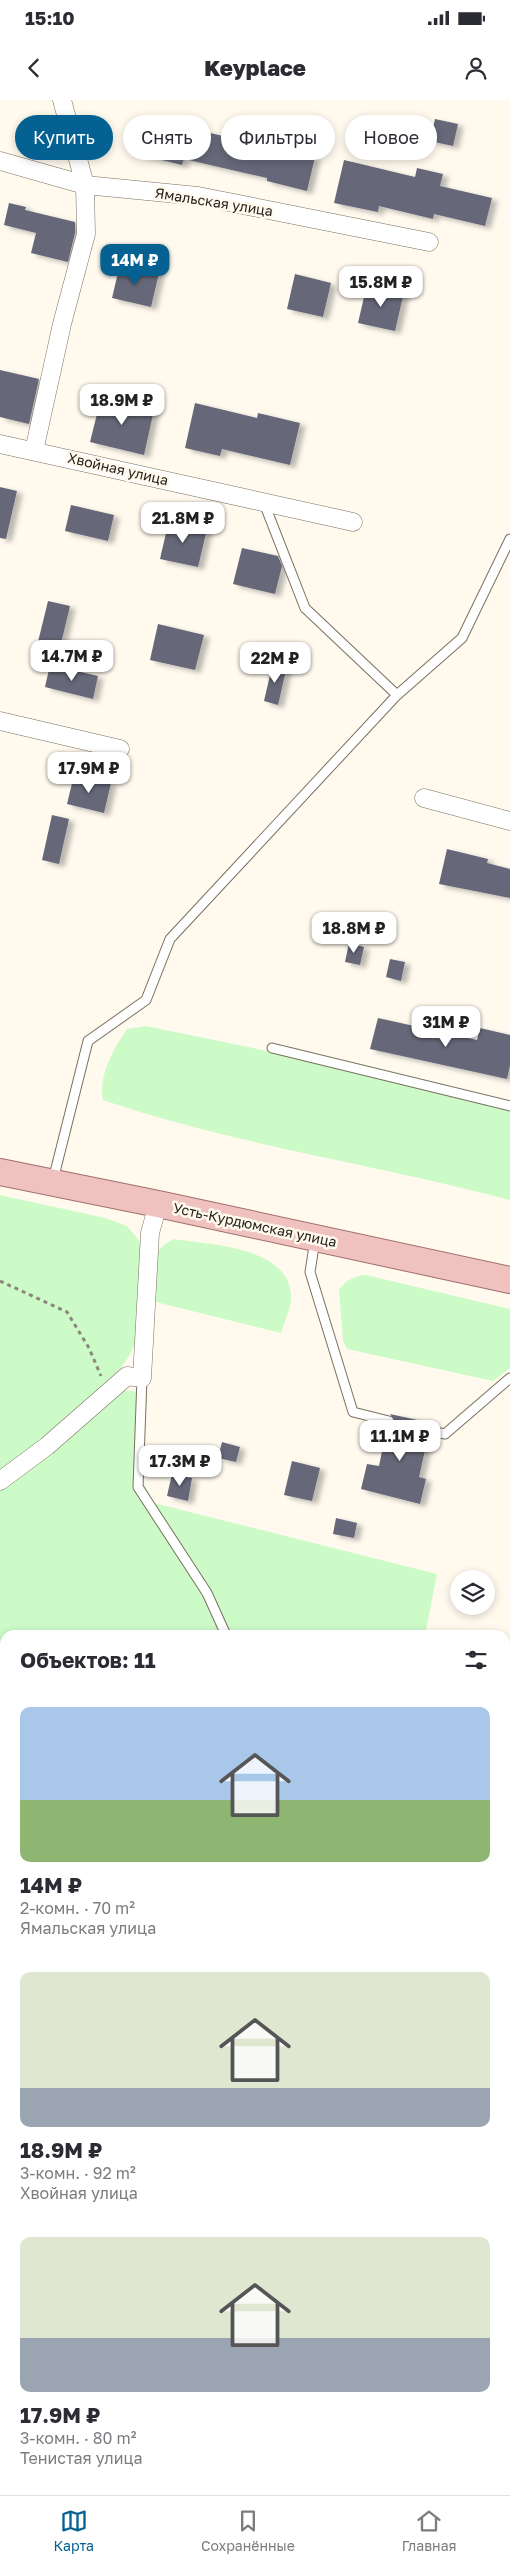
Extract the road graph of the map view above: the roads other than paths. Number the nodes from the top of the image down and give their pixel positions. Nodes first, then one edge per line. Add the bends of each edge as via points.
1 (62, 100) edge
2 (0, 162) edge
3 (85, 185) junction
4 (429, 242) dead end
5 (0, 444) edge
6 (34, 450) junction
7 (264, 502) junction
8 (353, 522) dead end
9 (510, 539) edge
10 (397, 695) junction
11 (0, 721) edge
12 (120, 749) dead end
13 (424, 798) dead end
14 (510, 821) edge
15 (272, 1048) dead end
16 (510, 1106) edge
17 (0, 1172) edge
18 (52, 1183) junction
19 (158, 1204) junction
20 (316, 1237) junction
21 (510, 1280) edge
22 (142, 1378) junction
23 (510, 1378) edge
24 (389, 1421) dead end
25 (429, 1431) dead end
26 (0, 1481) edge
27 (224, 1630) edge

1 - 3 street
2 - 3 street, Ямальская улица
3 - 4 street, Ямальская улица via 198,196
3 - 6 street via 86,234
5 - 6 street, Хвойная улица
6 - 7 street, Хвойная улица
7 - 8 street, Хвойная улица
7 - 10 lane via 305,608
9 - 10 lane via 462,638
10 - 18 lane via 170,939 146,1000 88,1041
11 - 12 street
13 - 14 street
15 - 16 lane
17 - 18 main road, Усть-Курдюмская улица
18 - 19 main road, Усть-Курдюмская улица
19 - 20 main road, Усть-Курдюмская улица
19 - 22 street via 150,1233
20 - 21 main road, Усть-Курдюмская улица
20 - 24 lane via 310,1272 353,1412
22 - 26 street via 127,1376 47,1446
22 - 27 lane via 138,1487 207,1593
23 - 25 lane via 445,1434

